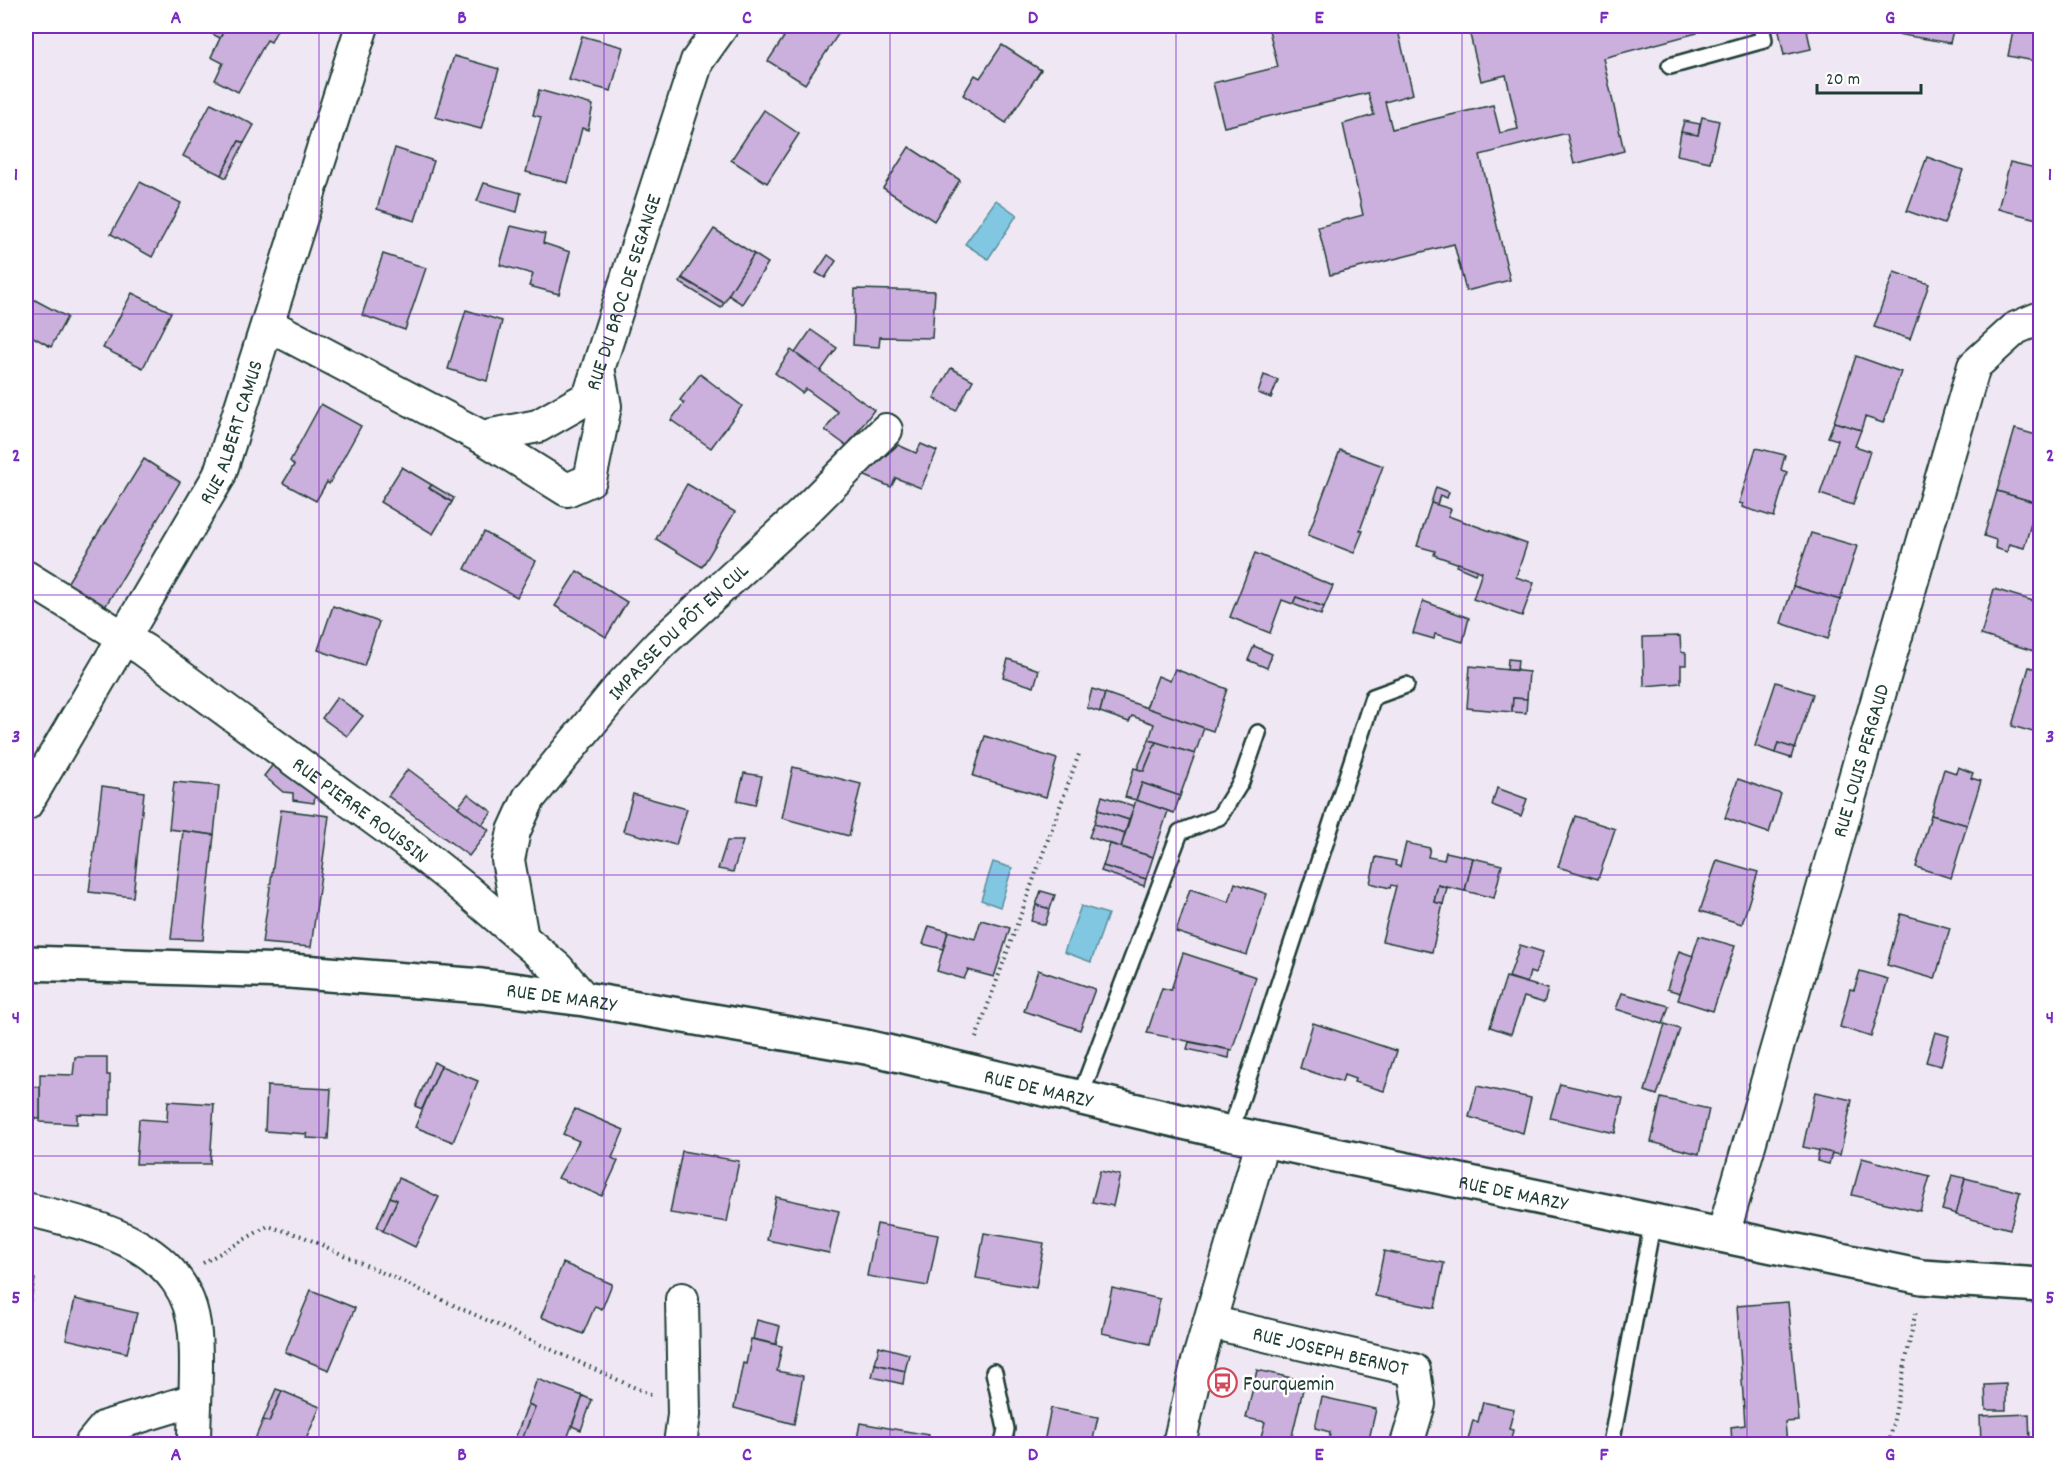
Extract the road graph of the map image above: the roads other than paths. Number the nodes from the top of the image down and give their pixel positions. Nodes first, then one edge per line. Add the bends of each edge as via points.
1 (362, 26) edge
2 (722, 26) edge
3 (1761, 26) edge
4 (1670, 66) dead end
5 (2040, 318) edge
6 (269, 325) junction
7 (598, 370) junction
8 (886, 430) dead end
9 (482, 437) junction
10 (26, 577) edge
11 (124, 637) junction
12 (1406, 685) dead end
13 (1258, 733) dead end
14 (26, 804) edge
15 (508, 860) junction
16 (465, 889) junction
17 (522, 938) junction
18 (26, 963) edge
19 (584, 999) junction
20 (1080, 1096) junction
21 (1230, 1133) junction
22 (1263, 1139) junction
23 (26, 1209) edge
24 (1653, 1220) junction
25 (1724, 1235) junction
26 (1235, 1236) junction
27 (2040, 1285) edge
28 (682, 1299) dead end
29 (1210, 1322) junction
30 (1197, 1365) junction
31 (994, 1372) dead end
32 (194, 1400) junction
33 (682, 1430) edge
34 (91, 1444) edge
35 (194, 1444) edge
36 (1003, 1444) edge
37 (1179, 1444) edge
38 (1407, 1444) edge
39 (1611, 1444) edge

1 - 6 street, RUE ALBERT CAMUS
2 - 7 street, RUE DU BROC DE SEGANGE via 697,61
3 - 4 lane via 1764,40
5 - 25 street, RUE LOUIS PERGAUD via 2016,328 1974,366
6 - 9 street
6 - 11 street, RUE ALBERT CAMUS via 219,476
7 - 9 street, RUE DU BROC DE SEGANGE via 589,397 538,426
7 - 9 street via 605,406 590,480 567,490
8 - 15 street, IMPASSE DU PÔT EN CUL via 803,513 660,644 619,688 529,798 514,831
10 - 11 street, RUE PIERRE ROUSSIN
11 - 14 street, RUE ALBERT CAMUS
11 - 16 street, RUE PIERRE ROUSSIN
12 - 21 lane via 1373,697
13 - 20 lane via 1241,782 1218,817 1180,832
15 - 16 street
15 - 17 street
16 - 17 street, RUE PIERRE ROUSSIN
17 - 19 street, RUE PIERRE ROUSSIN via 558,969
18 - 19 main road, RUE DE MARZY via 290,971 482,986
19 - 20 main road, RUE DE MARZY via 866,1047
20 - 21 main road, RUE DE MARZY
21 - 22 main road, RUE DE MARZY
22 - 24 main road, RUE DE MARZY
22 - 26 street
23 - 32 street via 94,1226 148,1251 176,1278 189,1300 195,1334
24 - 25 main road, RUE DE MARZY
24 - 39 lane
25 - 27 main road, RUE DE MARZY via 1922,1277
26 - 29 street
26 - 30 lane via 1219,1250 1195,1338
28 - 33 street
29 - 30 street
29 - 38 street, RUE JOSEPH BERNOT via 1414,1370 1419,1404
30 - 37 street
31 - 36 lane via 1006,1429
32 - 34 street via 105,1427
32 - 35 street

